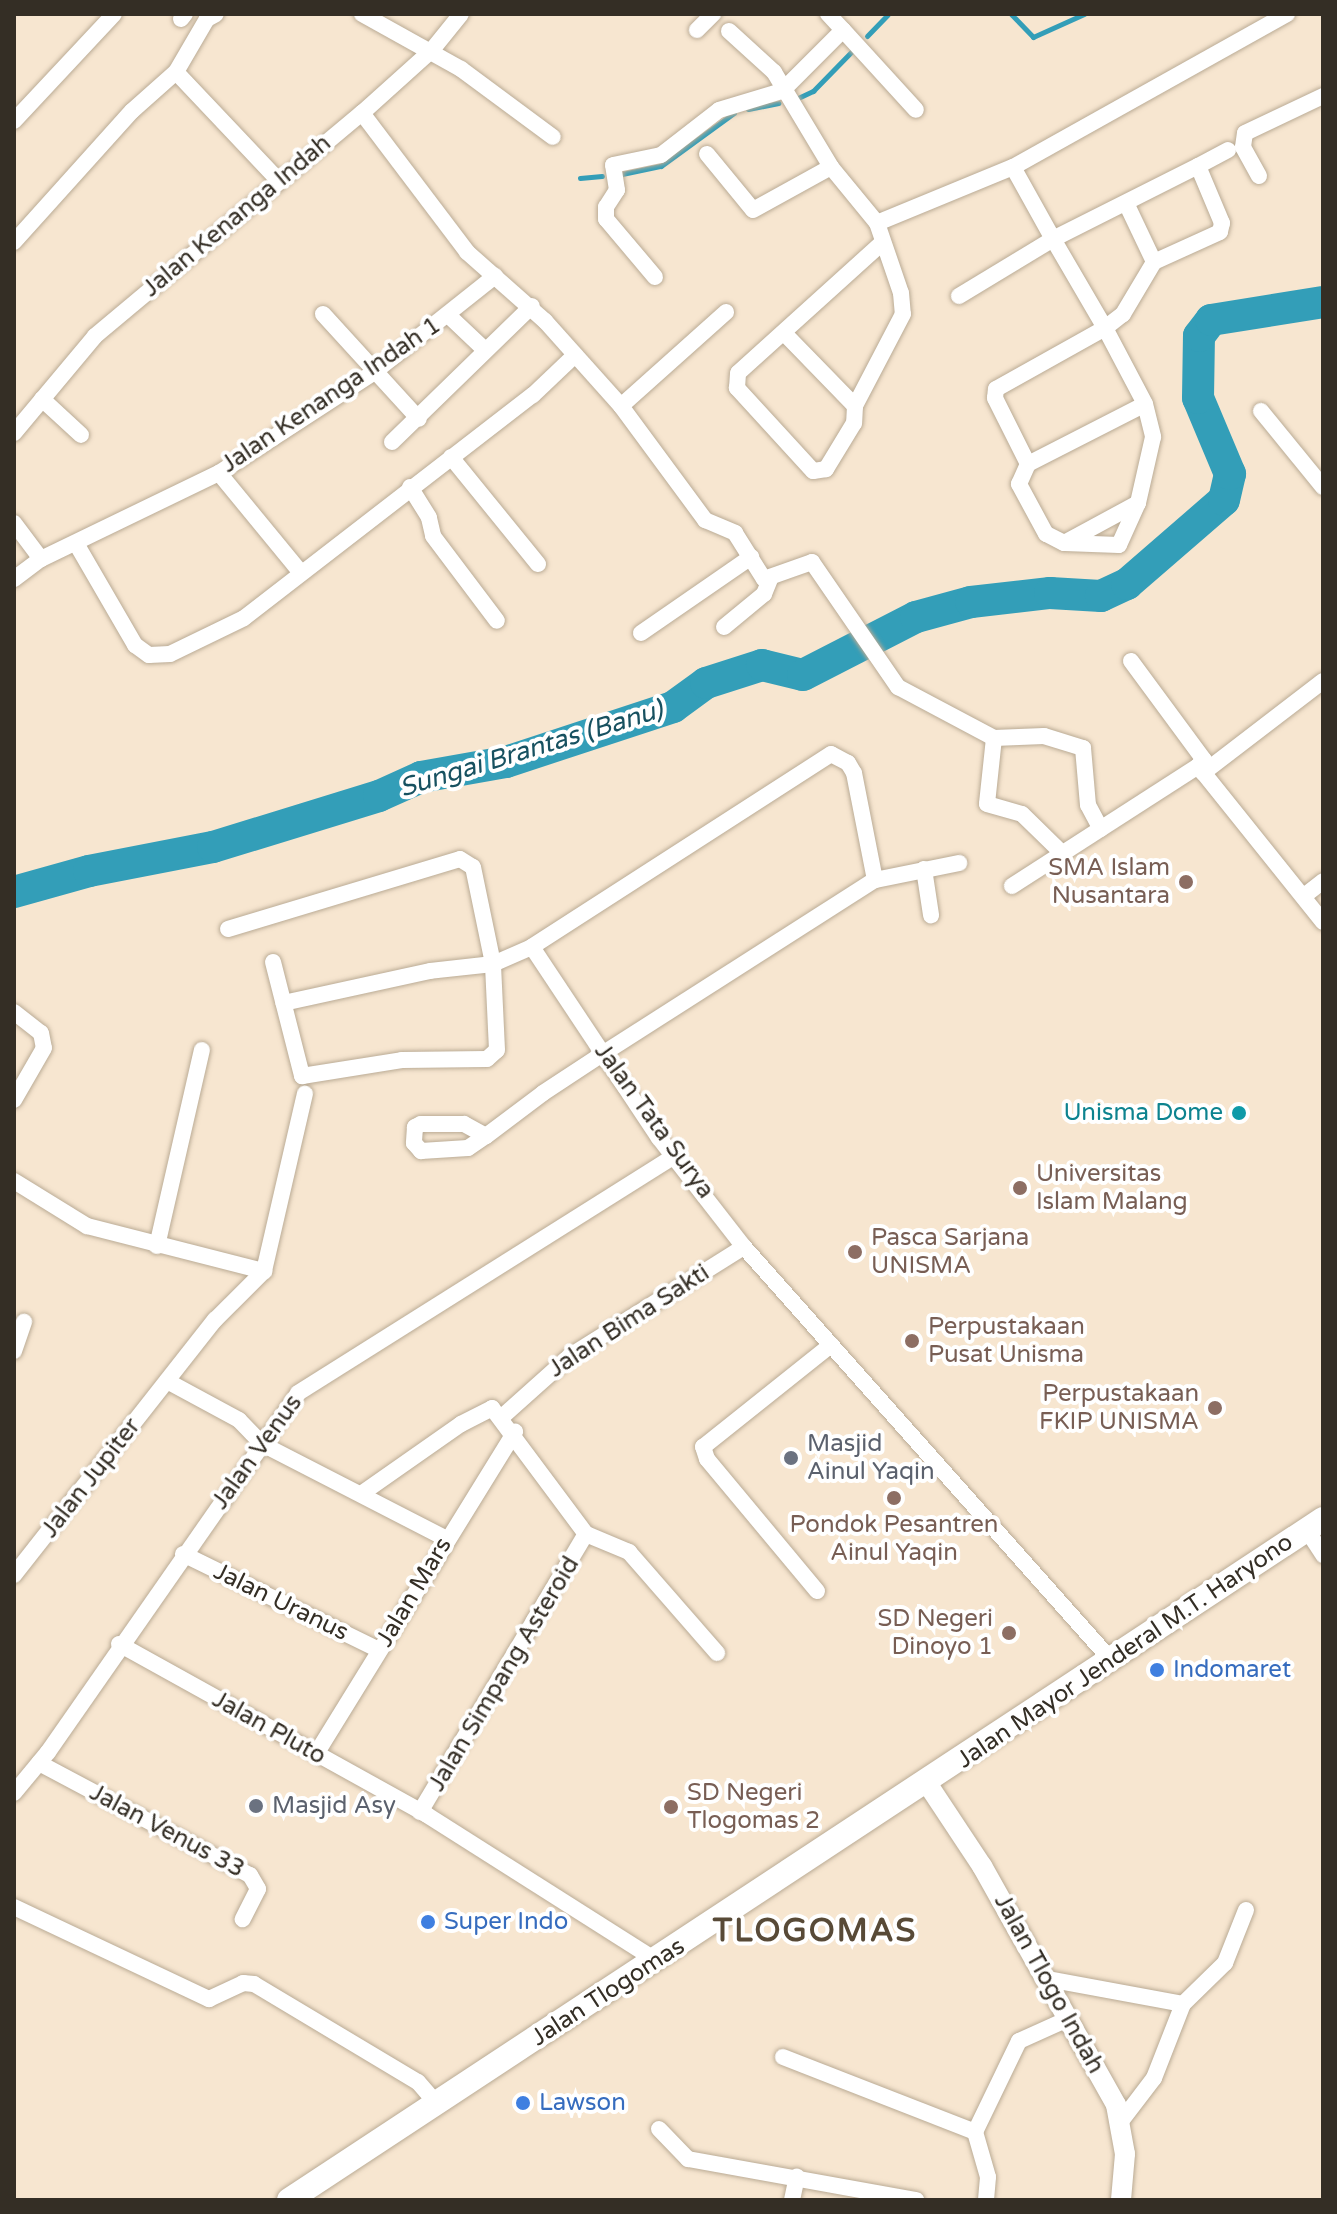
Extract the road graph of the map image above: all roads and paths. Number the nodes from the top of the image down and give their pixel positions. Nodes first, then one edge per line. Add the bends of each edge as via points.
1 (114, 14) edge
2 (216, 14) edge
3 (362, 14) edge
4 (460, 14) edge
5 (713, 14) edge
6 (828, 14) edge
7 (1287, 14) edge
8 (697, 30) dead end
9 (843, 30) junction
10 (729, 31) dead end
11 (432, 50) junction
12 (176, 72) junction
13 (782, 91) junction
14 (1323, 96) edge
15 (916, 110) dead end
16 (362, 113) junction
17 (14, 121) edge
18 (553, 137) dead end
19 (1228, 150) dead end
20 (707, 154) dead end
21 (1198, 166) junction
22 (831, 167) junction
23 (1013, 167) junction
24 (1259, 176) dead end
25 (279, 181) junction
26 (1126, 203) junction
27 (877, 223) junction
28 (1053, 239) junction
29 (14, 242) edge
30 (883, 242) junction
31 (1154, 262) junction
32 (495, 276) junction
33 (655, 277) dead end
34 (959, 296) dead end
35 (532, 306) junction
36 (726, 312) dead end
37 (323, 314) dead end
38 (448, 315) junction
39 (1105, 328) junction
40 (784, 333) junction
41 (484, 349) junction
42 (575, 355) junction
43 (373, 373) junction
44 (42, 399) junction
45 (1145, 404) junction
46 (621, 406) junction
47 (855, 406) junction
48 (1261, 411) dead end
49 (419, 419) junction
50 (16, 425) edge
51 (81, 435) dead end
52 (392, 442) dead end
53 (451, 457) junction
54 (1028, 464) junction
55 (219, 473) junction
56 (410, 487) junction
57 (1323, 487) edge
58 (1138, 503) junction
59 (16, 526) edge
60 (1064, 543) junction
61 (77, 545) junction
62 (751, 557) junction
63 (41, 559) junction
64 (538, 564) dead end
65 (301, 573) junction
66 (14, 579) edge
67 (770, 579) junction
68 (497, 621) dead end
69 (724, 627) dead end
70 (641, 633) dead end
71 (1131, 661) dead end
72 (1323, 681) edge
73 (994, 738) junction
74 (1200, 769) junction
75 (1101, 829) junction
76 (1062, 853) junction
77 (959, 863) dead end
78 (924, 869) junction
79 (875, 880) junction
80 (1323, 881) edge
81 (1012, 886) dead end
82 (1304, 896) junction
83 (931, 915) dead end
84 (1323, 922) edge
85 (228, 929) dead end
86 (532, 947) junction
87 (273, 962) dead end
88 (493, 964) junction
89 (283, 1003) junction
90 (14, 1012) edge
91 (202, 1050) dead end
92 (604, 1053) junction
93 (305, 1094) dead end
94 (14, 1100) edge
95 (486, 1136) dead end
96 (673, 1157) junction
97 (14, 1181) edge
98 (157, 1246) junction
99 (744, 1247) junction
100 (264, 1271) junction
101 (24, 1322) dead end
102 (831, 1345) junction
103 (14, 1351) edge
104 (167, 1381) junction
105 (503, 1416) junction
106 (515, 1432) junction
107 (262, 1444) junction
108 (361, 1494) junction
109 (1315, 1525) edge
110 (586, 1534) junction
111 (447, 1539) junction
112 (183, 1554) junction
113 (1323, 1555) edge
114 (14, 1575) edge
115 (817, 1591) dead end
116 (119, 1644) junction
117 (379, 1650) junction
118 (717, 1653) dead end
119 (1112, 1661) junction
120 (316, 1754) junction
121 (39, 1763) junction
122 (927, 1783) junction
123 (14, 1793) edge
124 (420, 1812) junction
125 (14, 1907) edge
126 (1246, 1910) dead end
127 (243, 1919) dead end
128 (657, 1961) junction
129 (1048, 1979) junction
130 (1183, 2004) junction
131 (1070, 2018) junction
132 (783, 2057) dead end
133 (436, 2103) junction
134 (1122, 2120) junction
135 (659, 2129) dead end
136 (975, 2132) junction
137 (797, 2177) junction
138 (289, 2200) edge
139 (792, 2200) edge
140 (916, 2200) edge
141 (986, 2200) edge
142 (1121, 2200) edge

1 - 17 street
2 - 12 street via 207,19
3 - 11 street
4 - 11 street, Jalan Kenanga Indah
5 - 8 street
6 - 9 street
7 - 23 street
9 - 13 street
9 - 15 street
10 - 13 street via 765,61
11 - 16 street, Jalan Kenanga Indah
11 - 18 street
12 - 25 street
12 - 29 street via 132,111
13 - 22 street
13 - 33 street via 719,110 661,155 613,165 617,190 606,207 606,219
14 - 24 street via 1245,133 1243,147
16 - 25 street, Jalan Kenanga Indah
16 - 32 street via 477,264
19 - 21 street
20 - 22 street via 753,210
21 - 26 street
21 - 31 street via 1222,223 1220,232
22 - 27 street
23 - 27 street
23 - 28 street
25 - 44 street, Jalan Kenanga Indah via 95,336
26 - 28 street
26 - 31 street
27 - 30 street
28 - 34 street
28 - 39 street
30 - 40 street
30 - 47 street via 903,314
31 - 39 street via 1123,314
32 - 35 street
32 - 38 street, Jalan Kenanga Indah 1
35 - 41 street
35 - 42 street
36 - 46 street
37 - 43 street
38 - 41 street
38 - 43 street, Jalan Kenanga Indah 1
39 - 45 street
39 - 54 street via 996,389 995,398
40 - 47 street
40 - 47 street via 738,373 737,388 813,471 826,469 854,423
41 - 49 street
42 - 46 street
42 - 53 street via 533,395
43 - 49 street
43 - 55 street, Jalan Kenanga Indah 1
44 - 50 street, Jalan Kenanga Indah
44 - 51 street
45 - 54 street
45 - 58 street via 1153,437
46 - 62 street via 705,520 735,533
48 - 57 street
49 - 52 street
53 - 56 street
53 - 64 street
54 - 60 street via 1019,484 1046,534
55 - 61 street, Jalan Kenanga Indah 1
55 - 65 street
56 - 65 street
56 - 68 street via 429,518 433,536
58 - 60 street
58 - 60 street via 1119,545
59 - 63 street
61 - 63 street, Jalan Kenanga Indah 1
61 - 65 street via 135,645 149,655 170,654 222,630
62 - 67 street via 764,579
62 - 70 street
63 - 66 street, Jalan Kenanga Indah 1
67 - 69 street via 764,594
67 - 73 street via 812,562 898,687
71 - 74 street via 1204,760
72 - 74 street
73 - 75 street via 1044,736 1083,748 1088,805
73 - 76 street via 987,804 1022,814
74 - 75 street
74 - 82 street
75 - 76 street
76 - 81 street
77 - 78 street
78 - 79 street
78 - 83 street
79 - 86 street via 854,773 831,754
79 - 92 street
80 - 82 street
82 - 84 street
85 - 88 street via 460,859 473,867
86 - 88 street
86 - 92 street, Jalan Tata Surya
87 - 89 street
88 - 89 street via 430,971
88 - 89 street via 497,1050 487,1059 402,1060 302,1076
90 - 94 street via 41,1033 44,1048
91 - 98 street
92 - 95 street
92 - 96 street, Jalan Tata Surya
93 - 100 street
96 - 99 street, Jalan Tata Surya
96 - 107 street, Jalan Venus via 313,1381 289,1403
97 - 98 street via 87,1226
98 - 100 street
99 - 102 street, Jalan Tata Surya
99 - 105 street, Jalan Bima Sakti via 570,1356
100 - 104 street, Jalan Jupiter via 215,1320
101 - 103 street
102 - 115 street via 703,1447 707,1459
102 - 119 street, Jalan Tata Surya
104 - 107 street via 239,1420
104 - 114 street, Jalan Jupiter
105 - 106 street
105 - 108 street via 492,1408 479,1413
106 - 110 street
106 - 111 street, Jalan Mars
107 - 108 street
107 - 112 street, Jalan Venus
108 - 111 street
109 - 113 street
109 - 119 main road, Jalan Mayor Jenderal M.T. Haryono
110 - 118 street via 600,1535 629,1552
110 - 124 street, Jalan Simpang Asteroid
111 - 117 street, Jalan Mars
112 - 116 street, Jalan Venus
112 - 117 street, Jalan Uranus
116 - 120 street, Jalan Pluto
116 - 121 street, Jalan Venus
117 - 120 street, Jalan Mars
119 - 122 main road, Jalan Mayor Jenderal M.T. Haryono
120 - 124 street, Jalan Pluto
121 - 123 street, Jalan Venus
121 - 127 street, Jalan Venus 33 via 250,1875 258,1889
122 - 128 main road, Jalan Tlogomas
122 - 129 street, Jalan Tlogo Indah
124 - 128 street, Jalan Pluto
125 - 133 street via 209,1999 248,1982 418,2082
126 - 130 street via 1225,1963
128 - 133 main road, Jalan Tlogomas
129 - 130 street
129 - 131 street, Jalan Tlogo Indah
130 - 134 street via 1154,2078
131 - 134 street, Jalan Tlogo Indah
131 - 136 street via 1019,2041
132 - 136 street
133 - 138 main road, Jalan Tlogomas
134 - 142 street, Jalan Tlogo Indah
135 - 137 street via 688,2159
136 - 141 street via 988,2177
137 - 139 street
137 - 140 street

